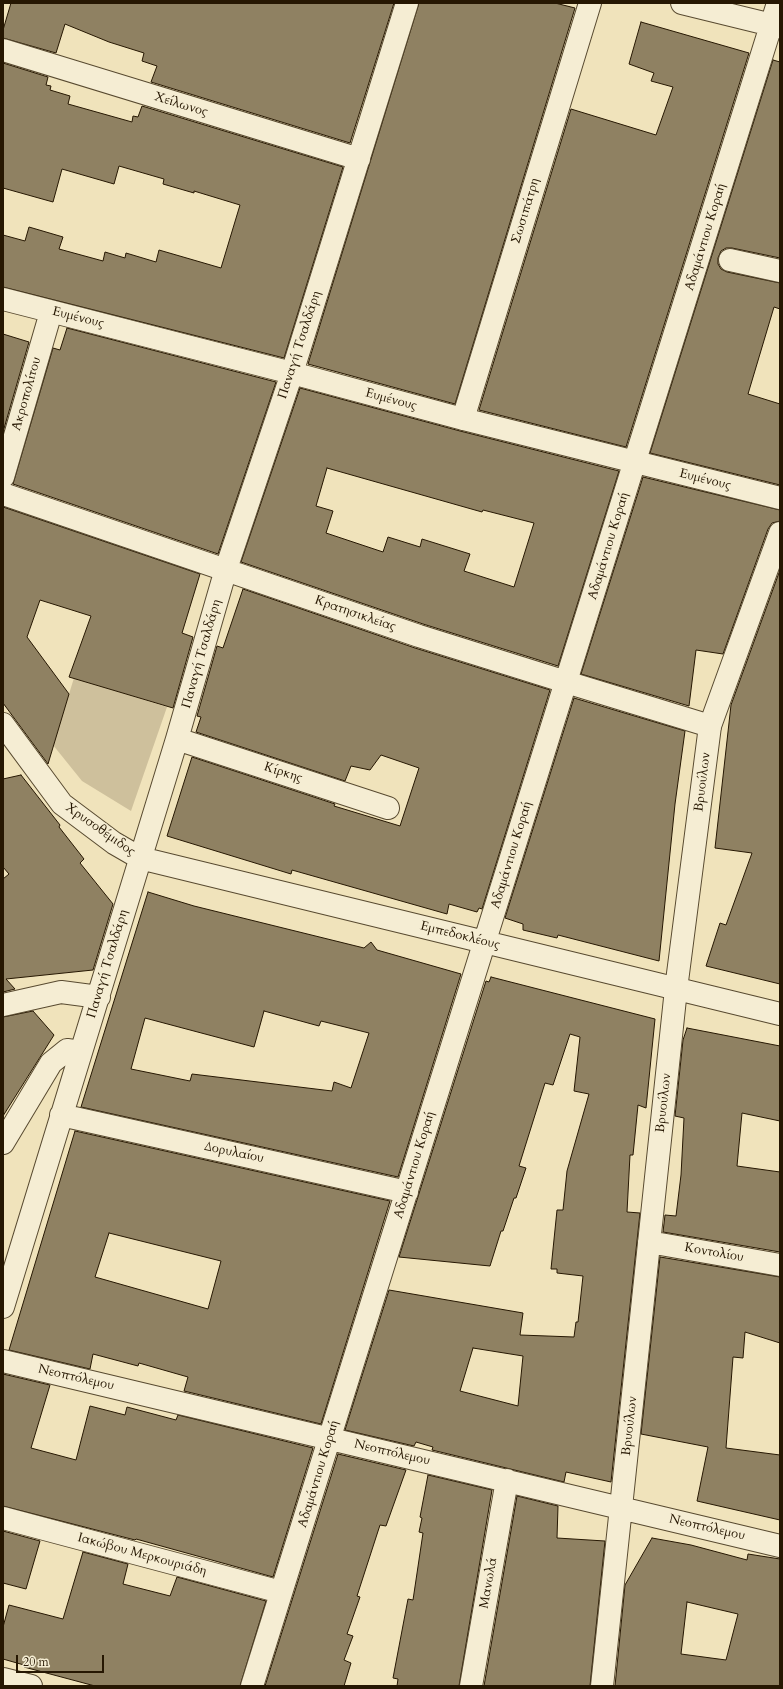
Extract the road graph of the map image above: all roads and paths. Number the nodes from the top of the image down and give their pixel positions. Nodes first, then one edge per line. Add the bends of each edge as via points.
1 (407, 3) edge
2 (590, 3) edge
3 (682, 3) edge
4 (778, 3) edge
5 (776, 26) edge
6 (3, 50) edge
7 (359, 159) junction
8 (730, 260) dead end
9 (780, 271) edge
10 (3, 299) edge
11 (51, 312) junction
12 (292, 373) junction
13 (463, 419) junction
14 (635, 462) junction
15 (3, 477) edge
16 (3, 494) edge
17 (780, 498) edge
18 (780, 533) edge
19 (226, 569) junction
20 (566, 682) junction
21 (3, 724) edge
22 (710, 726) junction
23 (177, 739) junction
24 (13, 752) edge
25 (388, 808) dead end
26 (140, 858) junction
27 (485, 942) junction
28 (676, 989) junction
29 (99, 997) junction
30 (3, 1005) edge
31 (780, 1014) edge
32 (82, 1052) junction
33 (61, 1115) junction
34 (3, 1143) edge
35 (407, 1192) junction
36 (649, 1242) junction
37 (780, 1265) edge
38 (3, 1307) edge
39 (3, 1361) edge
40 (330, 1438) junction
41 (507, 1480) junction
42 (621, 1508) junction
43 (3, 1518) edge
44 (780, 1546) edge
45 (281, 1592) junction
46 (3, 1679) edge
47 (31, 1686) edge
48 (252, 1686) edge
49 (471, 1686) edge
50 (602, 1686) edge

1 - 7 street, Παναγή Τσαλδάρη
2 - 13 street, Σωσιπάτρη
3 - 5 street
4 - 5 street, Αδαμάντιου Κοραή
5 - 14 street, Αδαμάντιου Κοραή
6 - 7 street, Χείλωνος
7 - 12 street, Παναγή Τσαλδάρη
8 - 9 street
10 - 11 street, Ευμένους
11 - 12 street, Ευμένους
11 - 15 street, Ακροπολίτου
12 - 13 street, Ευμένους
12 - 19 street, Παναγή Τσαλδάρη
13 - 14 street, Ευμένους
14 - 17 street, Ευμένους
14 - 20 street, Αδαμάντιου Κοραή
16 - 19 street, Κρατησικλείας
18 - 22 street, Βρυούλων
19 - 20 street, Κρατησικλείας via 419,636
19 - 23 street, Παναγή Τσαλδάρη
20 - 22 street, Κρατησικλείας
20 - 27 street, Αδαμάντιου Κοραή
21 - 24 street, Χρυσοθέμιδος
22 - 28 street, Βρυούλων
23 - 25 street, Κίρκης
23 - 26 street, Παναγή Τσαλδάρη
24 - 26 street, Χρυσοθέμιδος via 62,804 114,843
26 - 27 street, Εμπεδοκλέους
26 - 29 street, Παναγή Τσαλδάρη
27 - 28 street, Εμπεδοκλέους
27 - 35 street, Αδαμάντιου Κοραή
28 - 31 street, Εμπεδοκλέους
28 - 36 street, Βρυούλων
29 - 30 street via 61,992
29 - 32 street, Παναγή Τσαλδάρη
32 - 33 street, Παναγή Τσαλδάρη
32 - 34 street via 67,1050 51,1062
33 - 35 street, Δορυλαίου
33 - 38 street, Παναγή Τσαλδάρη
35 - 40 street, Αδαμάντιου Κοραή
36 - 37 street, Κοντολίου
36 - 42 street, Βρυούλων
39 - 40 street, Νεοπτόλεμου
40 - 41 street, Νεοπτόλεμου
40 - 45 street, Αδαμάντιου Κοραή
41 - 42 street, Νεοπτόλεμου
41 - 49 street, Μανωλά
42 - 44 street, Νεοπτόλεμου
42 - 50 street, Βρυούλων
43 - 45 street, Ιακώβου Μερκουριάδη
45 - 48 street, Αδαμάντιου Κοραή
46 - 47 street

